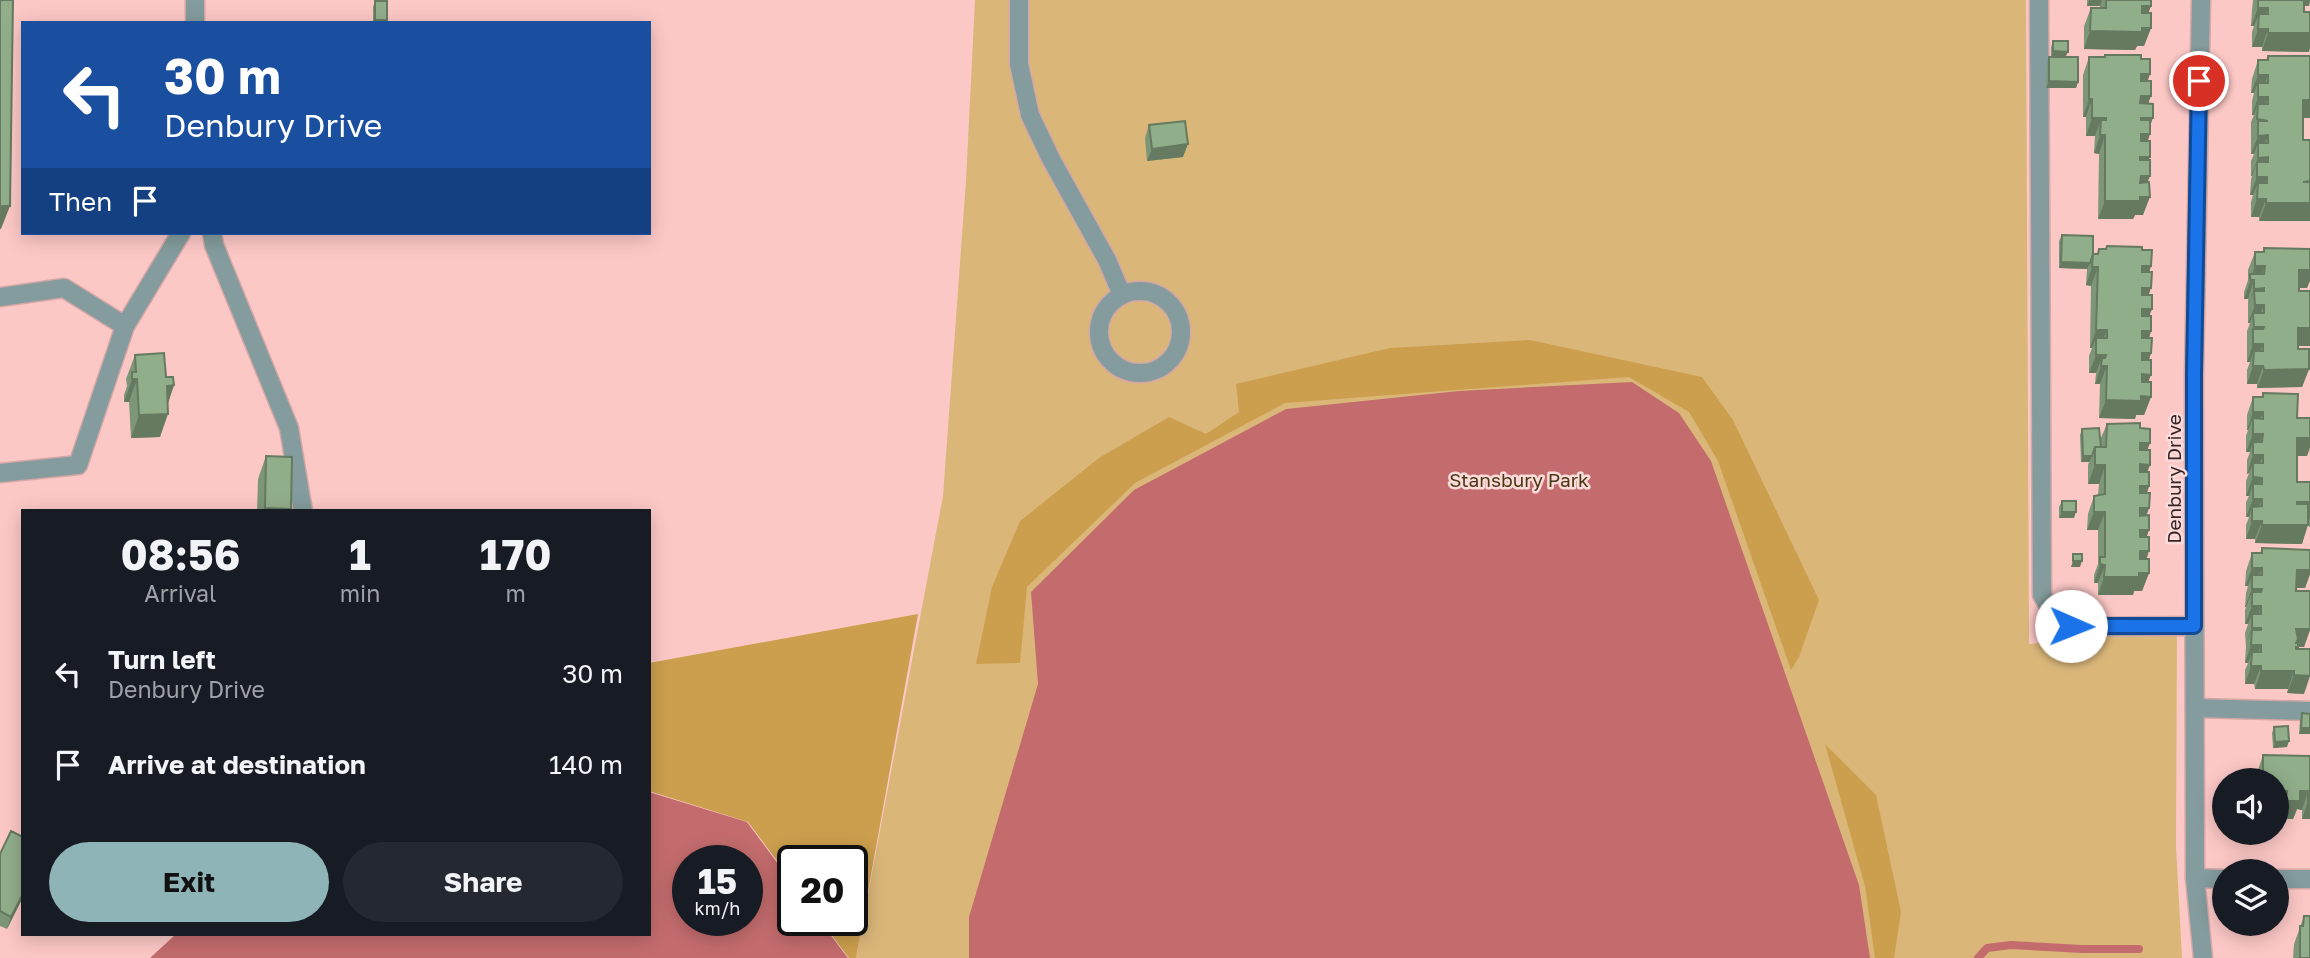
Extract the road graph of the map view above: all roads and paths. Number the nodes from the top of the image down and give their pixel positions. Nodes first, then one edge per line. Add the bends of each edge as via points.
1 (195, 0) edge
2 (1019, 0) edge
3 (2039, 0) edge
4 (2201, 0) edge
5 (195, 21) edge
6 (180, 235) edge
7 (212, 235) edge
8 (1122, 295) junction
9 (0, 297) edge
10 (125, 326) junction
11 (0, 473) edge
12 (303, 509) edge
13 (2194, 626) junction
14 (2194, 708) junction
15 (2310, 711) edge
16 (2195, 878) junction
17 (2212, 878) edge
18 (2289, 879) edge
19 (2310, 879) edge
20 (2203, 958) edge

1 - 5 street
2 - 8 street via 1019,64 1030,115
3 - 13 street via 2042,595 2055,617 2071,626
4 - 13 street, Denbury Drive
6 - 10 street
7 - 12 street via 289,428
8 - 8 street via 1103,313 1098,330 1102,348 1112,362 1127,371 1153,371 1168,361 1178,346 1179,320 1171,305 1157,294 1139,291
9 - 10 street via 64,288
10 - 11 street via 78,466
13 - 14 street, Denbury Drive
14 - 15 street
14 - 16 street, Denbury Drive
16 - 17 street
16 - 20 street, Denbury Drive
18 - 19 street

